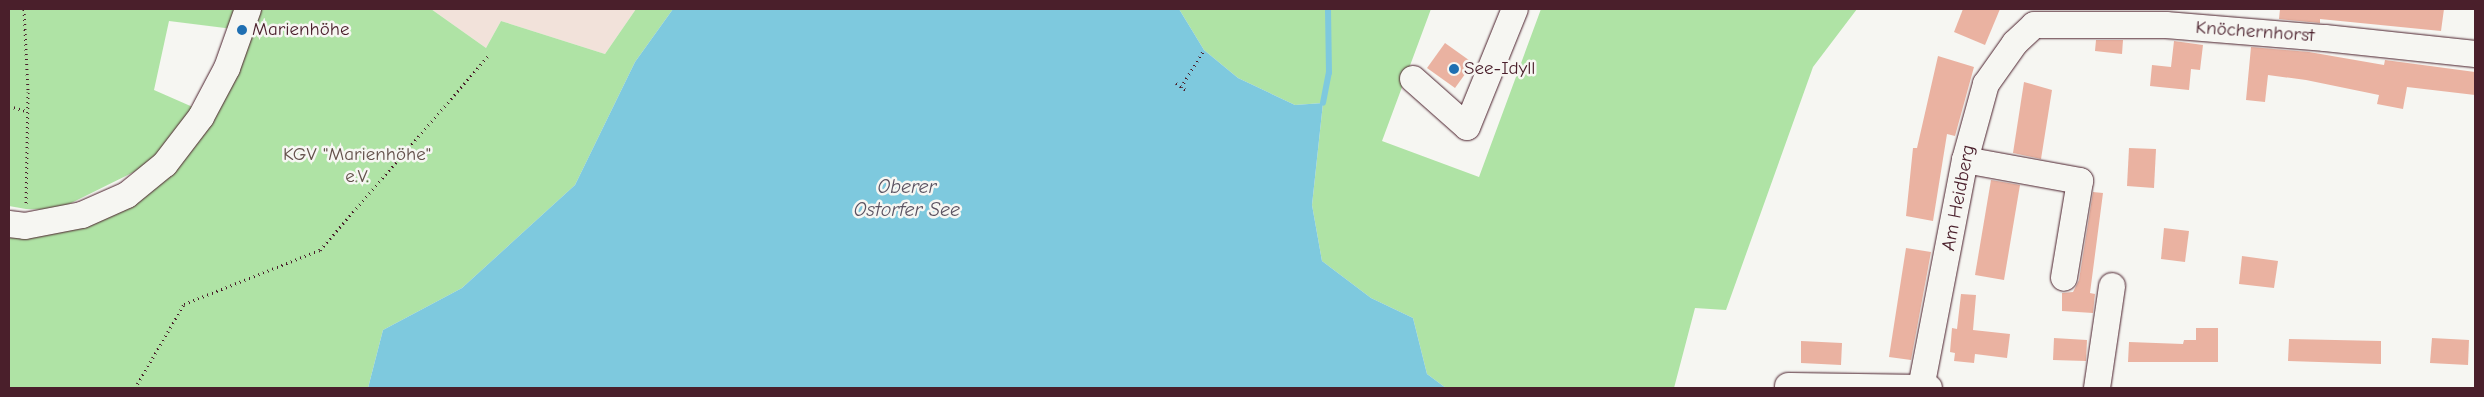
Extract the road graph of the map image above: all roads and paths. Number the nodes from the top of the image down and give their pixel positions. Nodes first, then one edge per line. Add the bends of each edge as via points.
1 (24, 9) edge
2 (248, 9) edge
3 (1515, 9) edge
4 (2034, 24) joint
5 (1204, 50) dead end
6 (2475, 54) edge
7 (489, 56) dead end
8 (1413, 79) dead end
9 (1176, 83) dead end
10 (1181, 87) junction
11 (1186, 90) dead end
12 (9, 106) edge
13 (26, 111) junction
14 (1965, 160) junction
15 (17, 225) edge
16 (2064, 278) dead end
17 (2112, 286) dead end
18 (1788, 386) dead end
19 (135, 388) edge
20 (1851, 388) edge
21 (1921, 388) edge
22 (1929, 388) edge
23 (2097, 388) edge

1 - 13 path
2 - 15 street via 227,68 201,117 165,164 128,195 82,215
3 - 8 street via 1467,127
4 - 6 street, Knöchernhorst via 2166,25
4 - 14 street, Am Heidberg via 2015,42 1986,84
5 - 10 path
7 - 19 path via 320,250 184,304
9 - 10 path
10 - 11 path
12 - 13 path
13 - 15 path
14 - 16 street via 2080,181
14 - 21 street, Am Heidberg
17 - 23 street
18 - 20 street
20 - 21 street
21 - 22 street

